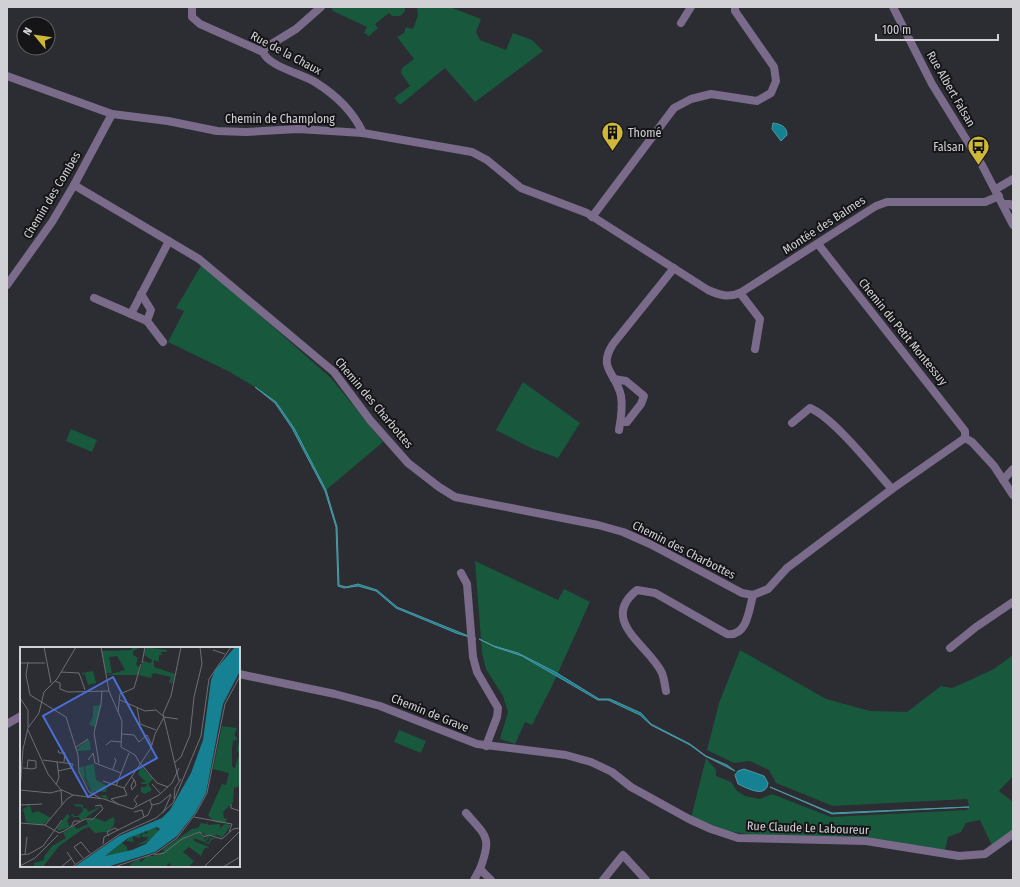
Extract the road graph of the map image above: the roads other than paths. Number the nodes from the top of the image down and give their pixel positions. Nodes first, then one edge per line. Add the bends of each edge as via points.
1 (192, 7) edge
2 (322, 7) edge
3 (691, 7) edge
4 (893, 7) edge
5 (733, 8) edge
6 (681, 23) dead end
7 (263, 52) junction
8 (7, 76) edge
9 (112, 114) junction
10 (363, 133) junction
11 (1013, 179) edge
12 (74, 185) junction
13 (998, 193) junction
14 (1003, 204) junction
15 (568, 205) joint
16 (1013, 206) edge
17 (592, 216) junction
18 (1013, 225) edge
19 (169, 241) junction
20 (818, 244) junction
21 (674, 268) junction
22 (7, 285) edge
23 (740, 293) junction
24 (141, 294) junction
25 (94, 298) dead end
26 (131, 314) junction
27 (147, 321) junction
28 (163, 342) dead end
29 (755, 349) dead end
30 (614, 379) junction
31 (621, 422) junction
32 (792, 423) dead end
33 (619, 430) dead end
34 (965, 438) junction
35 (1013, 469) edge
36 (1003, 480) junction
37 (892, 489) junction
38 (1013, 495) edge
39 (461, 573) dead end
40 (753, 595) junction
41 (1013, 602) edge
42 (950, 648) dead end
43 (240, 674) edge
44 (666, 691) dead end
45 (20, 717) edge
46 (7, 724) edge
47 (486, 746) junction
48 (612, 772) joint
49 (466, 813) dead end
50 (1013, 834) edge
51 (480, 869) junction
52 (474, 880) edge
53 (491, 880) edge
54 (603, 880) edge
55 (646, 880) edge

1 - 7 street, Rue de la Chaux via 192,17 195,21
2 - 7 street
3 - 6 street
4 - 13 street, Rue Albert Falsan via 932,84
5 - 17 street via 774,67 776,81 771,93 758,101 711,94 691,99 674,108
7 - 10 street, Rue de la Chaux via 268,60 313,81 339,100
8 - 9 street, Chemin de Champlong
9 - 10 street, Chemin de Champlong via 217,130 246,132 298,129
9 - 12 street, Chemin des Combes
10 - 15 street, Chemin de Champlong via 472,152 487,160 521,188
11 - 13 street, Montée des Balmes
12 - 19 street, Chemin des Charbottes
12 - 22 street, Chemin des Combes via 52,222
13 - 14 street, Rue Albert Falsan
13 - 20 street, Montée des Balmes via 985,202 887,202 876,206
14 - 16 street
14 - 18 street, Rue Albert Falsan
15 - 17 street, Montée des Balmes
17 - 21 street, Montée des Balmes
19 - 24 street
19 - 40 street, Chemin des Charbottes via 199,259 334,372 370,420 408,463 455,497 623,532 742,593
20 - 23 street, Montée des Balmes
20 - 34 street, Chemin du Petit Montessuy via 965,431
21 - 23 street, Montée des Balmes via 708,290 721,295 733,296
21 - 30 street via 609,351 606,364
23 - 29 street via 760,319
24 - 26 street
24 - 27 street via 151,310
25 - 26 street
26 - 27 street
27 - 28 street
30 - 31 street via 620,395
30 - 31 street via 626,381 644,396 627,422
31 - 33 street
32 - 37 street via 810,408 819,412 856,448
34 - 36 street via 972,442
34 - 37 street
35 - 36 street
36 - 38 street
37 - 40 street via 787,568 768,589
39 - 47 street via 467,584 473,657 478,672 498,708
40 - 44 street via 744,626 734,635 727,634 655,593 637,590 630,596 624,610 626,628 662,673
41 - 42 street
43 - 47 street, Chemin de Grave via 380,706
45 - 46 street
47 - 48 street, Chemin de Grave via 566,755
48 - 50 street, Rue Claude Le Laboureur via 631,787 689,819 738,838 866,841 959,856 985,854
49 - 51 street via 486,836 488,848
51 - 52 street
51 - 53 street
54 - 55 street via 623,855

